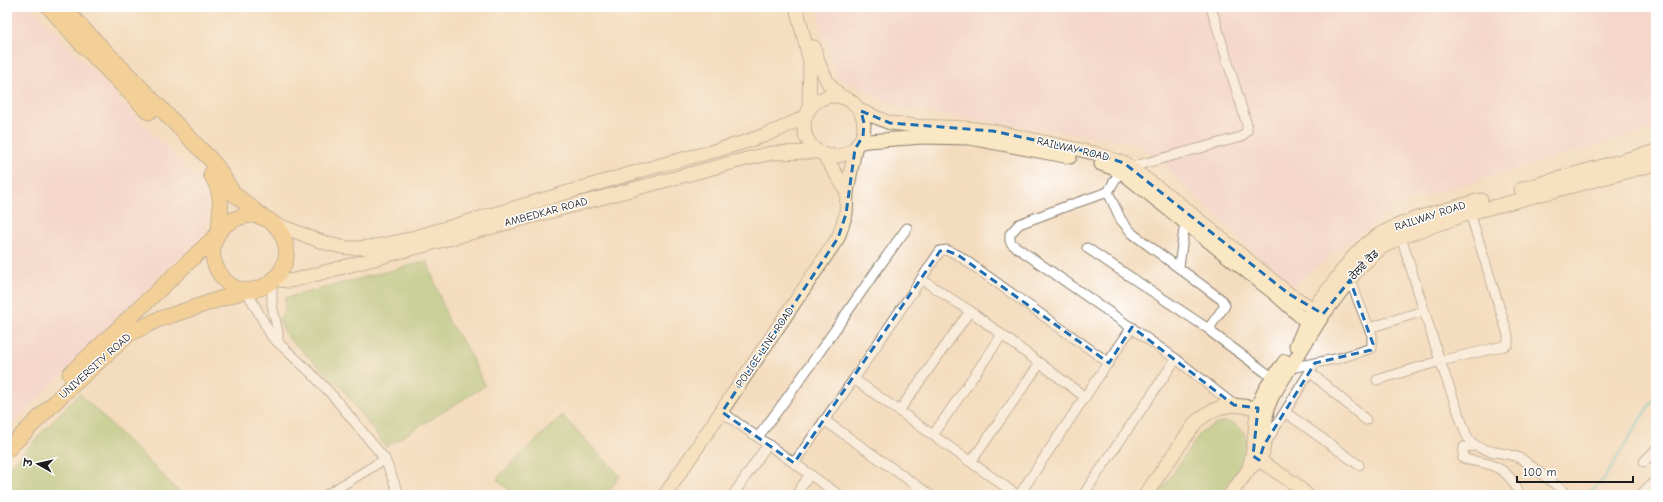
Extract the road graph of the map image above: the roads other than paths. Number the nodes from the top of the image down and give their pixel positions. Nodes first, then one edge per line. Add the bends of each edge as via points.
1 (49, 7) edge
2 (62, 7) edge
3 (796, 7) edge
4 (804, 7) edge
5 (1211, 7) edge
6 (841, 97) junction
7 (861, 111) junction
8 (808, 113) junction
9 (857, 146) junction
10 (1656, 151) edge
11 (821, 154) junction
12 (1656, 164) edge
13 (1126, 169) junction
14 (847, 192) junction
15 (1108, 192) junction
16 (1470, 213) junction
17 (269, 221) junction
18 (1185, 222) junction
19 (907, 228) dead end
20 (218, 233) junction
21 (1401, 237) junction
22 (1087, 248) dead end
23 (1179, 267) junction
24 (921, 279) junction
25 (273, 280) junction
26 (1350, 280) junction
27 (245, 291) junction
28 (970, 311) junction
29 (1318, 311) junction
30 (1423, 311) junction
31 (1310, 325) junction
32 (1132, 327) junction
33 (1369, 328) junction
34 (125, 330) junction
35 (1210, 330) junction
36 (1002, 335) junction
37 (278, 342) junction
38 (1176, 359) junction
39 (1440, 361) junction
40 (1040, 363) junction
41 (1109, 363) junction
42 (1315, 363) junction
43 (1290, 368) junction
44 (1310, 372) junction
45 (854, 379) junction
46 (1377, 380) dead end
47 (1277, 381) junction
48 (1085, 397) junction
49 (1228, 406) junction
50 (899, 411) junction
51 (722, 412) junction
52 (1285, 412) junction
53 (1262, 413) junction
54 (824, 420) junction
55 (1366, 420) dead end
56 (933, 435) junction
57 (7, 437) edge
58 (758, 437) junction
59 (768, 444) junction
60 (1264, 445) junction
61 (1474, 446) junction
62 (1656, 449) edge
63 (7, 450) edge
64 (1256, 458) junction
65 (385, 459) junction
66 (971, 462) junction
67 (1644, 462) dead end
68 (794, 463) junction
69 (1359, 465) dead end
70 (810, 474) junction
71 (1656, 480) edge
72 (1304, 494) edge
73 (326, 495) edge
74 (399, 495) edge
75 (665, 495) edge
76 (733, 495) edge
77 (796, 495) edge
78 (839, 495) edge
79 (930, 495) edge
80 (1018, 495) edge
81 (1083, 495) edge
82 (1145, 495) edge
83 (1230, 495) edge
84 (1520, 495) edge
85 (1569, 495) edge
86 (1640, 495) edge

1 - 20 main road via 82,44 211,172 221,196
2 - 17 main road via 209,158 233,193
3 - 8 main road via 810,62
4 - 6 main road via 819,64 828,83
5 - 13 street via 1247,132 1241,137
6 - 7 main road via 851,101
6 - 8 main road via 821,99
7 - 9 main road via 864,123 863,136
7 - 13 main road, RAILWAY ROAD via 890,123 993,131 1094,153 1120,161
8 - 11 main road via 804,128 808,141
8 - 17 main road via 784,129 745,142 402,241 350,248 323,243
9 - 11 main road via 843,155
9 - 13 main road via 868,140 970,138
9 - 14 main road, POLICE LINE ROAD
10 - 29 main road, RAILWAY ROAD via 1414,219 1394,227 1359,250
11 - 14 main road
11 - 25 main road, AMBEDKAR ROAD via 772,153 295,280
12 - 16 main road, ਰੇਲਵੇ ਰੋਡ
13 - 15 street
13 - 18 main road
13 - 29 main road, RAILWAY ROAD via 1171,197 1290,294
14 - 51 main road, POLICE LINE ROAD via 846,214 838,238
15 - 23 street via 1121,220 1132,234
15 - 32 street via 1019,224 1009,238 1012,244
16 - 21 main road, ਰੇਲਵੇ ਰੋਡ
16 - 39 street via 1499,302 1508,344
17 - 20 main road via 251,215 240,216 231,220
17 - 25 main road via 284,240 286,254 284,266
18 - 23 street
18 - 31 main road
19 - 58 street via 801,381
20 - 27 main road via 213,251 214,264 224,281
20 - 34 main road, UNIVERSITY ROAD
21 - 26 main road, ਰੇਲਵੇ ਰੋਡ via 1381,248
21 - 30 street
22 - 35 street
23 - 35 street via 1224,302 1224,307
24 - 28 street
24 - 41 street via 940,251 952,252
24 - 45 street
25 - 27 main road
25 - 37 street via 272,305
26 - 29 main road, ਰੇਲਵੇ ਰੋਡ
26 - 33 street
27 - 34 main road, UNIVERSITY ROAD
27 - 37 street via 258,309 267,330
28 - 36 street
28 - 50 street
29 - 31 main road, RAILWAY ROAD
30 - 33 street
30 - 39 street
31 - 43 main road
31 - 47 main road, RAILWAY ROAD
32 - 38 street
32 - 41 street
33 - 42 street via 1373,344 1371,350
34 - 57 main road, UNIVERSITY ROAD
34 - 63 main road, UNIVERSITY ROAD
35 - 47 street
36 - 40 street
36 - 56 street
37 - 65 street via 333,396
38 - 49 street
38 - 81 street
39 - 46 street
39 - 61 street via 1466,434
40 - 48 street
40 - 66 street
41 - 48 street
42 - 43 street
42 - 44 street
43 - 47 main road
44 - 52 street
44 - 55 street
45 - 50 street
45 - 54 street
47 - 53 main road, RAILWAY ROAD via 1264,392
48 - 80 street
49 - 53 main road via 1233,412
49 - 82 main road via 1211,411 1196,422
50 - 56 street
51 - 58 street
51 - 75 main road, POLICE LINE ROAD
52 - 60 street
52 - 69 street
53 - 60 main road
53 - 64 main road, RAILWAY ROAD
54 - 68 street
54 - 79 street
56 - 66 street
58 - 59 street
59 - 68 street
59 - 76 street
60 - 64 main road
61 - 84 street via 1465,446 1465,459 1487,463 1506,473
61 - 85 street via 1522,459
62 - 67 street
64 - 72 main road via 1284,476
64 - 83 main road, RAILWAY ROAD
65 - 73 street
65 - 74 street
66 - 80 street
68 - 70 street
70 - 77 street
70 - 78 street
71 - 86 street

